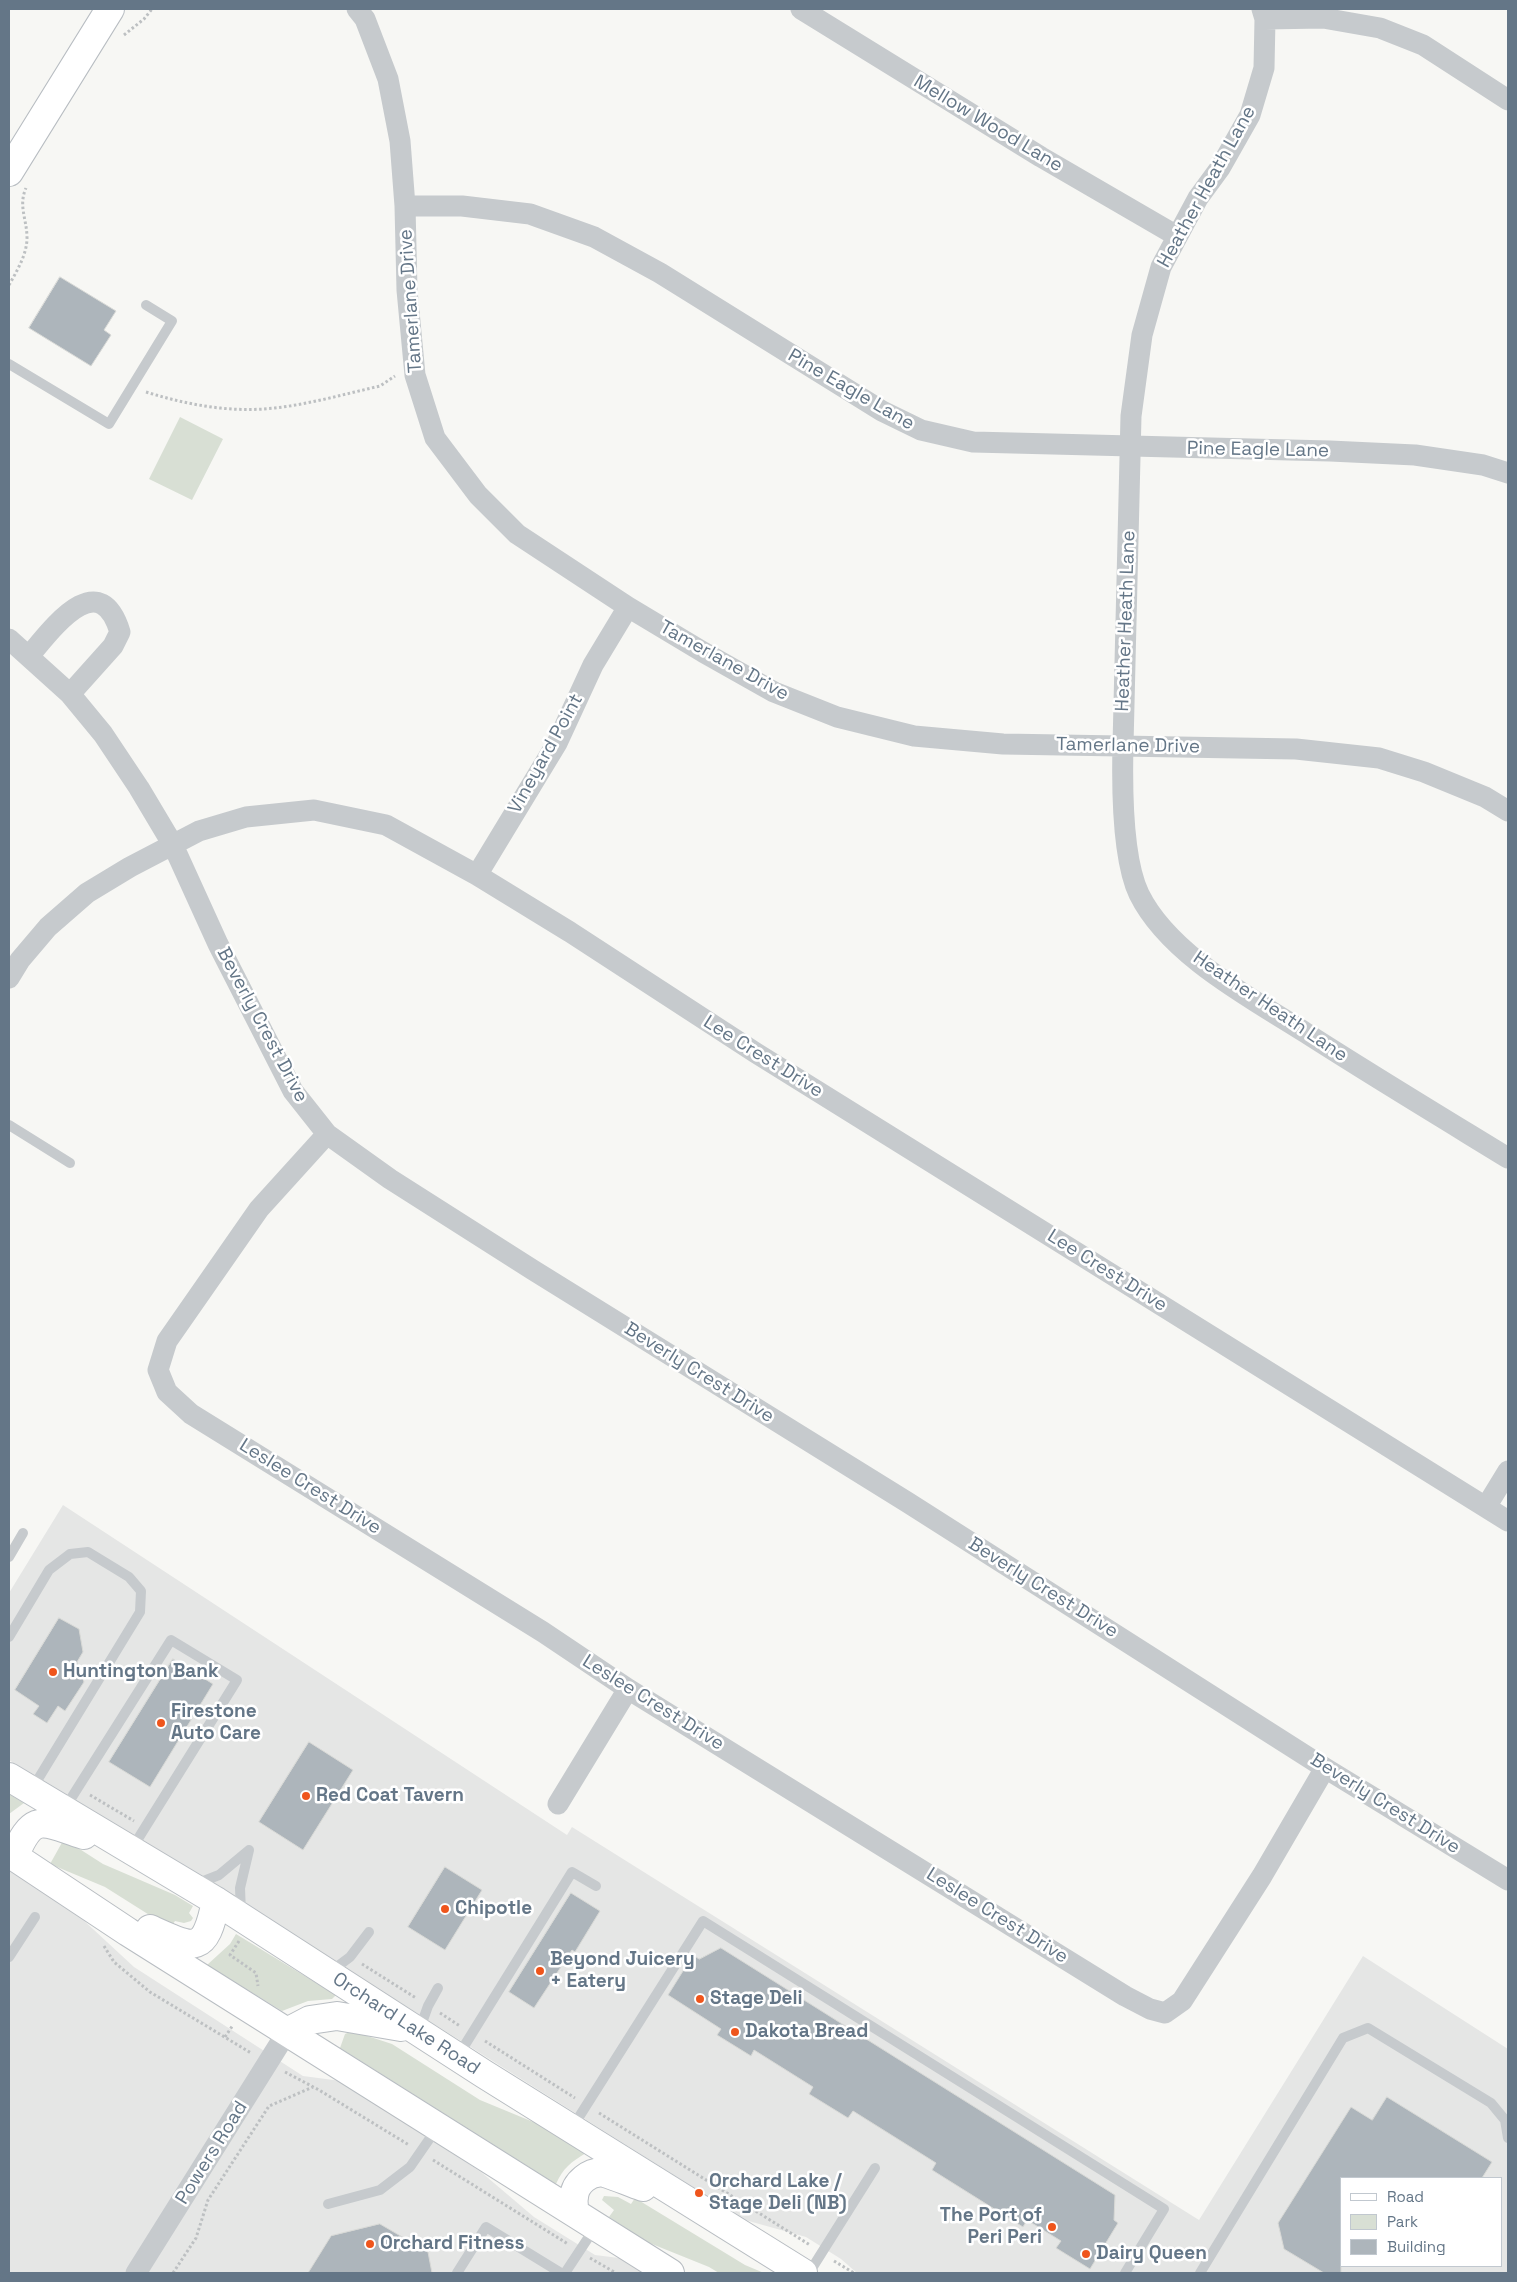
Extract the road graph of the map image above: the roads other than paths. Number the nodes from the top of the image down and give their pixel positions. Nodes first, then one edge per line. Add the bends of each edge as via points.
1 (110, 9) edge
2 (357, 9) edge
3 (801, 9) edge
4 (1264, 14) edge
5 (1508, 100) edge
6 (19, 177) edge
7 (405, 206) junction
8 (1177, 236) junction
9 (146, 304) dead end
10 (9, 364) edge
11 (1131, 448) junction
12 (1508, 473) edge
13 (628, 607) junction
14 (9, 638) edge
15 (29, 656) junction
16 (70, 694) junction
17 (1123, 745) junction
18 (1508, 811) edge
19 (173, 845) junction
20 (478, 875) junction
21 (9, 978) edge
22 (9, 1124) edge
23 (327, 1134) junction
24 (1508, 1158) edge
25 (70, 1163) dead end
26 (1508, 1471) edge
27 (1486, 1507) junction
28 (1508, 1521) edge
29 (23, 1533) dead end
30 (9, 1556) edge
31 (9, 1637) edge
32 (628, 1689) junction
33 (1325, 1768) junction
34 (20, 1784) edge
35 (558, 1804) dead end
36 (64, 1810) junction
37 (127, 1849) junction
38 (11, 1855) edge
39 (1508, 1880) edge
40 (56, 1884) junction
41 (191, 1886) junction
42 (596, 1886) dead end
43 (216, 1901) junction
44 (34, 1917) dead end
45 (241, 1928) junction
46 (369, 1932) dead end
47 (9, 1957) edge
48 (328, 1973) junction
49 (438, 1988) dead end
50 (287, 2032) junction
51 (419, 2032) junction
52 (457, 2056) junction
53 (438, 2127) junction
54 (572, 2129) junction
55 (1508, 2138) edge
56 (876, 2168) dead end
57 (690, 2203) junction
58 (328, 2204) dead end
59 (585, 2220) junction
60 (136, 2273) edge
61 (457, 2273) edge
62 (563, 2273) edge
63 (670, 2273) edge
64 (803, 2273) edge
65 (809, 2273) edge
66 (1125, 2273) edge
67 (1200, 2273) edge

1 - 6 main road
2 - 7 street, Tamerlane Drive via 365,19 388,78 400,141
3 - 8 street, Mellow Wood Lane via 1041,157
4 - 5 street via 1322,18 1380,28 1423,45
4 - 8 street, Heather Heath Lane via 1264,68 1250,115
7 - 11 street, Pine Eagle Lane via 462,206 530,214 594,236 660,273 882,411 921,430 973,442
7 - 13 street, Tamerlane Drive via 407,290 414,373 435,438 478,495 517,534
8 - 11 street, Heather Heath Lane via 1161,267 1142,334 1134,386
9 - 10 lane via 172,320 109,424
11 - 12 street, Pine Eagle Lane via 1416,455
11 - 17 street, Heather Heath Lane
13 - 17 street, Tamerlane Drive via 774,692 837,717 914,736 973,742
13 - 20 street, Vineyard Point via 593,665 557,743
14 - 15 street, Beverly Crest Drive
15 - 16 street, Beverly Crest Drive
15 - 16 street via 61,617 92,601 106,606 115,617 120,632 113,646
16 - 19 street, Beverly Crest Drive via 103,734
17 - 18 street, Tamerlane Drive via 1296,749 1379,758 1485,797
17 - 24 street, Heather Heath Lane via 1122,787 1128,853 1139,894 1159,924 1190,955 1221,979
19 - 20 street, Lee Crest Drive via 199,832 246,818 314,810 386,825
19 - 21 street, Lee Crest Drive via 87,893 48,927
19 - 23 street, Beverly Crest Drive via 218,944 293,1091
20 - 27 street, Lee Crest Drive via 756,1053
22 - 25 lane
23 - 32 street, Leslee Crest Drive via 259,1209 167,1340 158,1370 167,1392 192,1414
23 - 33 street, Beverly Crest Drive via 390,1180 907,1502
26 - 27 street
27 - 28 street, Lee Crest Drive
29 - 30 lane
31 - 34 lane via 50,1570 70,1554 88,1552 129,1577 141,1591 140,1612
32 - 33 street, Leslee Crest Drive via 1125,1996 1165,2013 1182,2002 1195,1984
32 - 35 street
33 - 39 street, Beverly Crest Drive
34 - 36 main road, Orchard Lake Road
36 - 37 main road, Orchard Lake Road
36 - 37 lane via 171,1640 237,1680
37 - 38 main road via 56,1824 41,1822 28,1830
37 - 41 main road, Orchard Lake Road
38 - 40 main road
40 - 43 main road via 182,1944 196,1944 203,1938 211,1926
40 - 50 main road
41 - 43 main road, Orchard Lake Road
41 - 45 lane via 219,1875 250,1850 240,1888
42 - 52 lane via 572,1872
43 - 45 main road, Orchard Lake Road
44 - 47 lane
45 - 48 main road, Orchard Lake Road
46 - 48 lane via 350,1957
48 - 51 main road, Orchard Lake Road
49 - 51 lane
50 - 51 main road via 310,2020 337,2016
50 - 53 main road
50 - 60 street, Powers Road
51 - 52 main road, Orchard Lake Road
52 - 54 main road, Orchard Lake Road
53 - 58 lane via 410,2167 380,2190
53 - 59 main road
54 - 57 main road, Orchard Lake Road
54 - 66 lane via 703,1921 1164,2209
55 - 67 lane via 1505,2120 1491,2103 1368,2028 1343,2038
56 - 65 lane
57 - 59 main road via 603,2173 593,2174 577,2186 573,2198
57 - 64 main road, Orchard Lake Road
59 - 62 lane via 579,2251
59 - 63 main road
61 - 62 lane via 486,2226

